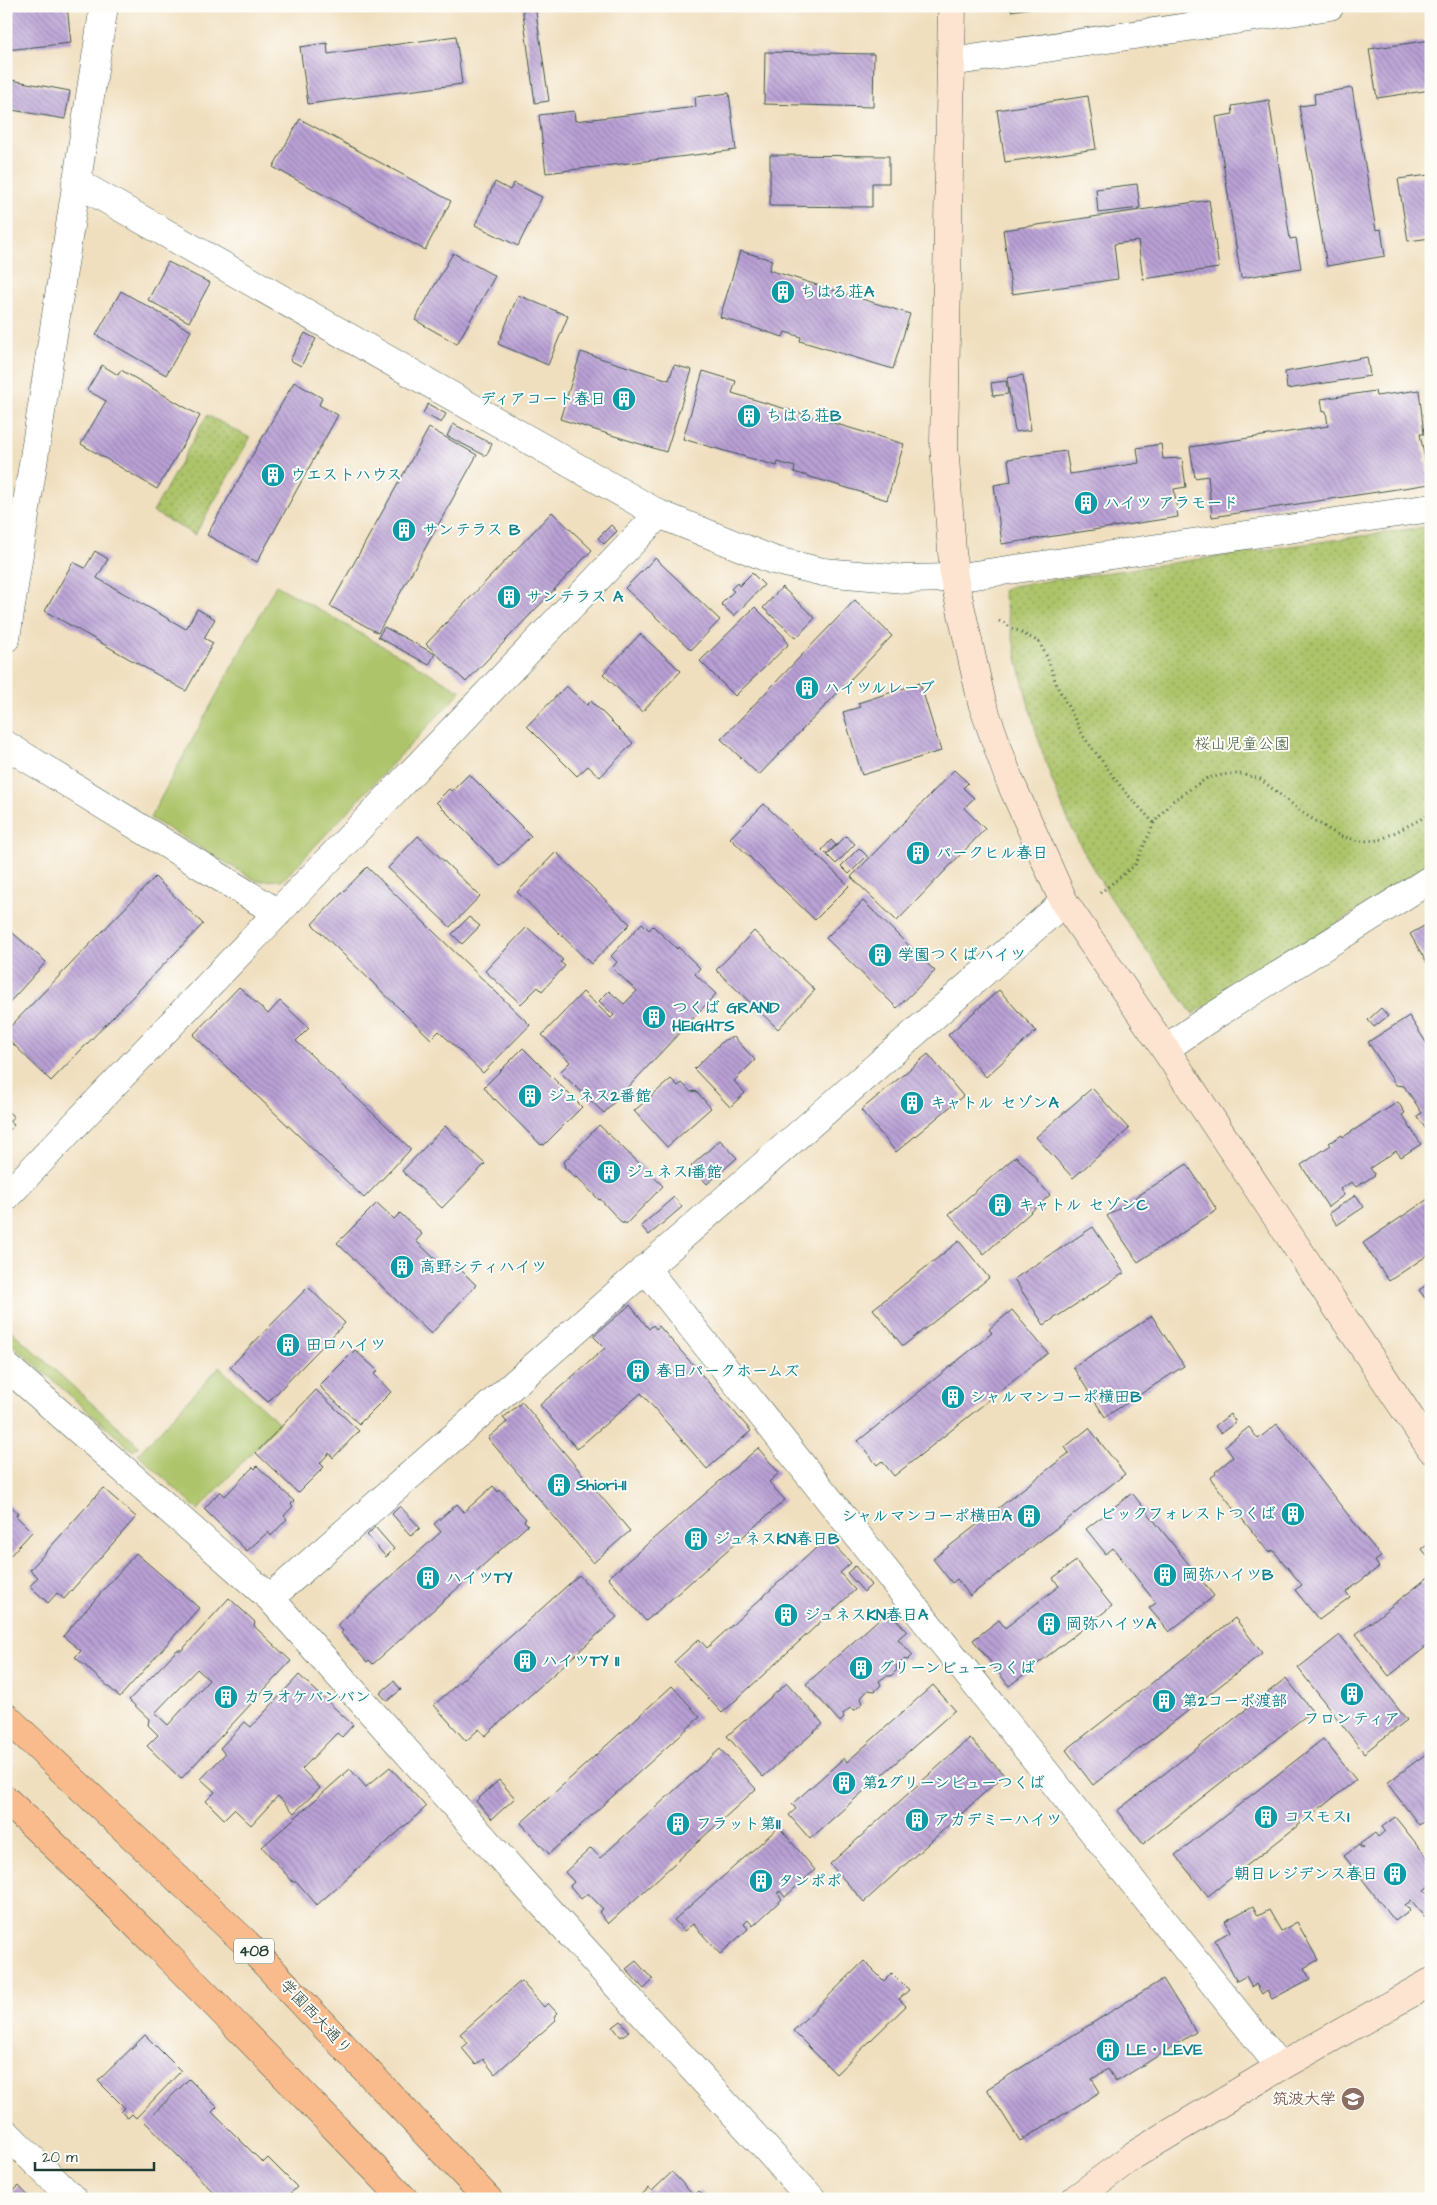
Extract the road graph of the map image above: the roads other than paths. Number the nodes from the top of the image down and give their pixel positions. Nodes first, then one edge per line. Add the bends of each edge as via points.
1 (104, 6) edge
2 (952, 6) edge
3 (1330, 6) edge
4 (951, 62) junction
5 (76, 182) junction
6 (1431, 508) edge
7 (660, 514) junction
8 (954, 578) junction
9 (6, 638) edge
10 (6, 745) edge
11 (1431, 879) edge
12 (1064, 902) junction
13 (278, 913) junction
14 (1165, 1049) junction
15 (6, 1197) edge
16 (645, 1268) junction
17 (6, 1366) edge
18 (1431, 1448) edge
19 (270, 1598) junction
20 (6, 1717) edge
21 (6, 1800) edge
22 (1431, 1982) edge
23 (1280, 2067) junction
24 (6, 2133) edge
25 (73, 2199) edge
26 (404, 2199) edge
27 (488, 2199) edge
28 (812, 2199) edge
29 (1075, 2199) edge

1 - 5 street
2 - 4 street
3 - 4 street
4 - 8 street via 944,446
5 - 7 street
5 - 9 street
6 - 8 street
7 - 8 street via 773,560 823,572 905,579
7 - 13 street
8 - 12 street via 982,703 1009,779
10 - 13 street
11 - 14 street
12 - 14 street
12 - 16 street
13 - 15 street
14 - 18 street
16 - 19 street
16 - 23 street
17 - 19 street
19 - 28 street via 522,1882
20 - 27 highway, 学園西大通り / 408 via 246,1943
21 - 26 highway via 196,1986
22 - 23 street
23 - 29 street via 1134,2155
24 - 25 street

